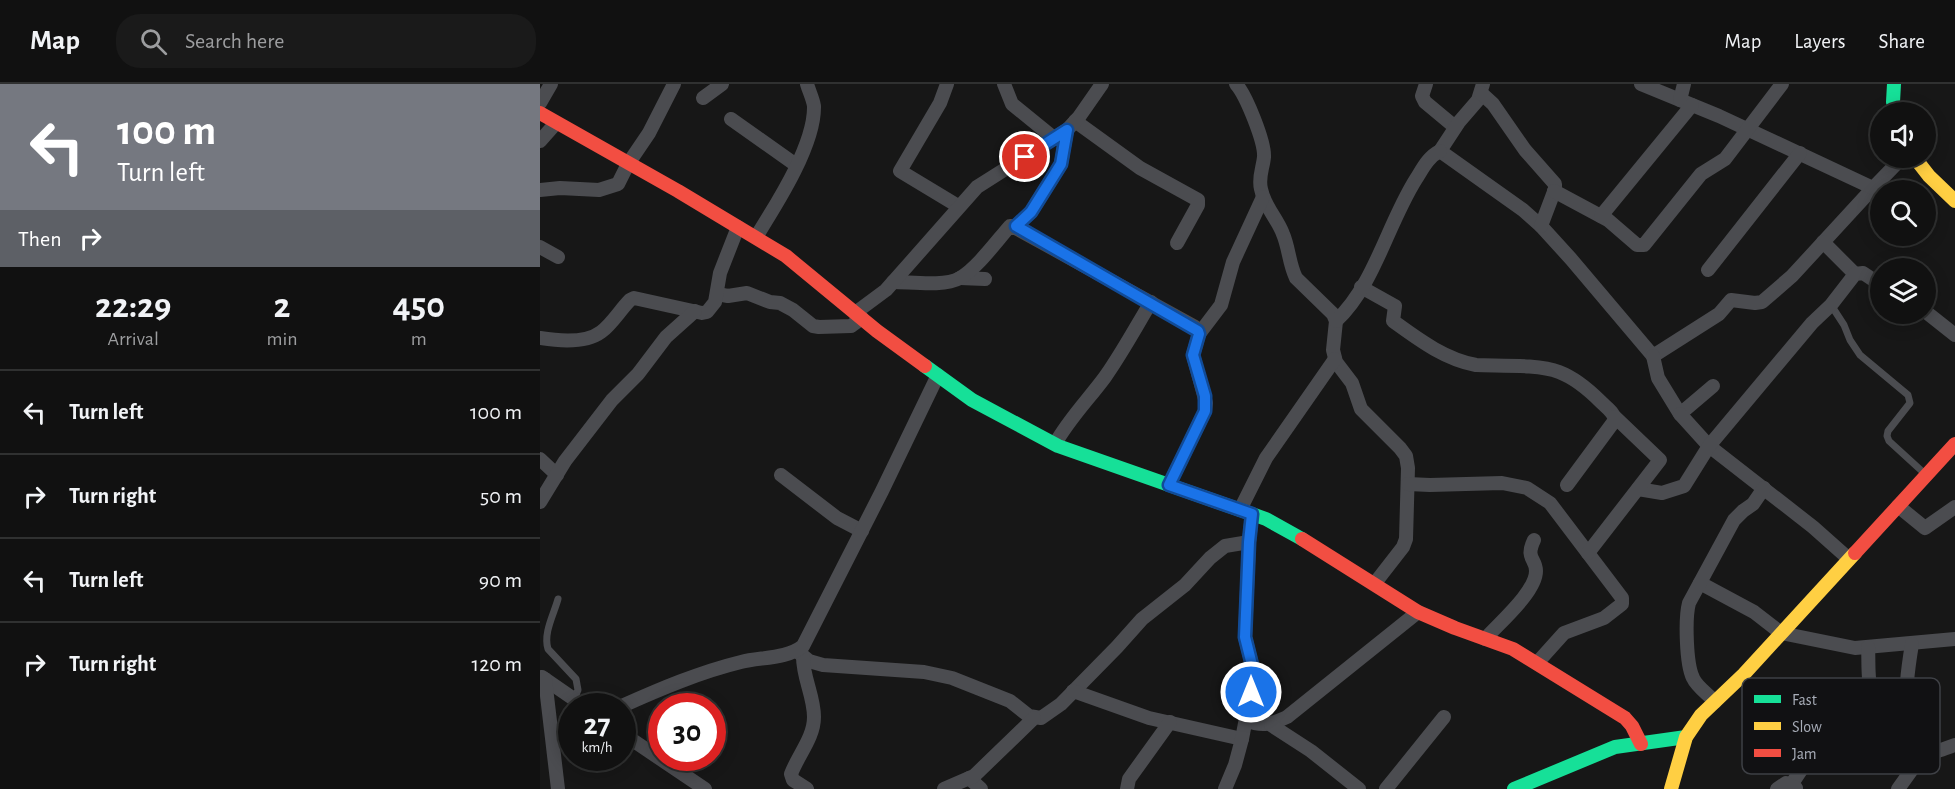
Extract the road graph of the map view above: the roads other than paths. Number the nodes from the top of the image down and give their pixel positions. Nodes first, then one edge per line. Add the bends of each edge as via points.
1 (551, 84) edge
2 (674, 84) edge
3 (722, 84) edge
4 (807, 84) edge
5 (947, 84) edge
6 (1004, 84) edge
7 (1102, 84) edge
8 (1236, 84) edge
9 (1426, 84) edge
10 (1641, 84) edge
11 (1684, 84) edge
12 (1782, 84) edge
13 (1894, 84) edge
14 (1482, 88) edge
15 (1669, 89) edge
16 (703, 98) dead end
17 (1893, 102) edge
18 (540, 103) edge
19 (1686, 103) junction
20 (540, 113) edge
21 (731, 119) dead end
22 (555, 123) junction
23 (1071, 126) junction
24 (1455, 127) junction
25 (1749, 130) junction
26 (1055, 139) junction
27 (540, 141) edge
28 (1440, 151) junction
29 (1800, 153) junction
30 (628, 164) junction
31 (796, 165) junction
32 (1892, 168) edge
33 (1923, 168) edge
34 (1881, 180) edge
35 (1870, 187) edge
36 (540, 190) edge
37 (1554, 191) junction
38 (1870, 191) edge
39 (1263, 197) junction
40 (1955, 201) edge
41 (958, 207) junction
42 (1601, 216) junction
43 (1016, 226) junction
44 (1541, 226) junction
45 (738, 227) junction
46 (756, 237) junction
47 (1823, 242) junction
48 (1176, 243) dead end
49 (540, 247) edge
50 (558, 257) dead end
51 (1708, 270) dead end
52 (1856, 274) junction
53 (960, 278) junction
54 (1870, 278) edge
55 (985, 279) dead end
56 (893, 282) junction
57 (1361, 287) junction
58 (717, 294) junction
59 (1151, 302) junction
60 (1831, 305) junction
61 (695, 311) junction
62 (858, 316) junction
63 (1936, 320) edge
64 (1336, 321) junction
65 (1199, 334) junction
66 (1955, 335) edge
67 (540, 339) edge
68 (1653, 356) junction
69 (1335, 359) junction
70 (938, 375) junction
71 (1713, 386) dead end
72 (1680, 414) junction
73 (1615, 417) junction
74 (1055, 444) junction
75 (1955, 444) edge
76 (1709, 446) junction
77 (540, 459) edge
78 (557, 475) junction
79 (781, 475) dead end
80 (1926, 475) junction
81 (1408, 484) junction
82 (1169, 485) junction
83 (1567, 485) dead end
84 (1764, 488) junction
85 (1638, 489) junction
86 (540, 502) edge
87 (1898, 506) junction
88 (1955, 507) edge
89 (1246, 512) junction
90 (862, 531) junction
91 (1534, 540) dead end
92 (1249, 542) junction
93 (1235, 543) junction
94 (1588, 553) junction
95 (1849, 559) junction
96 (1375, 583) junction
97 (1700, 583) junction
98 (558, 599) dead end
99 (1418, 612) junction
100 (1955, 626) edge
101 (1781, 633) junction
102 (1485, 639) junction
103 (1951, 640) edge
104 (1912, 644) junction
105 (1868, 647) junction
106 (807, 655) junction
107 (1537, 663) junction
108 (542, 677) edge
109 (1870, 678) edge
110 (1907, 678) edge
111 (1073, 691) junction
112 (565, 693) edge
113 (578, 693) edge
114 (636, 700) edge
115 (1715, 702) junction
116 (1444, 717) dead end
117 (1034, 718) junction
118 (1246, 720) junction
119 (1170, 722) junction
120 (1271, 725) junction
121 (1686, 737) junction
122 (1242, 739) junction
123 (636, 742) edge
124 (1641, 744) junction
125 (1955, 745) edge
126 (1940, 750) edge
127 (1803, 774) edge
128 (1909, 774) edge
129 (969, 778) junction
130 (1674, 786) edge
131 (1795, 787) edge
132 (558, 789) edge
133 (705, 789) edge
134 (807, 789) edge
135 (944, 789) edge
136 (981, 789) edge
137 (1127, 789) edge
138 (1224, 789) edge
139 (1359, 789) edge
140 (1386, 789) edge
141 (1514, 789) edge
142 (1777, 789) edge
143 (1898, 789) edge

1 - 18 street
2 - 30 street
3 - 16 street
4 - 31 street via 814,106 809,137
5 - 41 street via 900,171
6 - 26 street via 1012,104
7 - 23 street
8 - 39 street via 1247,101 1263,146 1259,180
9 - 24 street via 1422,93 1425,102
10 - 15 street
11 - 19 street
12 - 25 street
13 - 17 street
14 - 24 street via 1478,100
14 - 37 street via 1525,150 1555,184
15 - 19 street
19 - 25 street
19 - 42 street
20 - 22 street
21 - 31 street
22 - 27 street
22 - 30 street
23 - 26 street
23 - 43 street via 1061,164 1031,212
23 - 48 street via 1198,200
24 - 28 street
25 - 29 street
25 - 42 street via 1725,159 1701,174 1641,247
26 - 41 street via 988,178
28 - 44 street
28 - 57 street via 1429,159 1411,187
29 - 35 street
29 - 51 street
30 - 36 street via 613,187
30 - 45 street
31 - 46 street
32 - 34 street
33 - 40 street
37 - 42 street
37 - 44 street
38 - 47 street
39 - 64 street via 1284,236 1296,278 1334,314
39 - 65 street via 1233,262 1221,305
41 - 56 street
43 - 53 street via 1010,226
43 - 59 street
44 - 68 street
45 - 46 street
45 - 58 street via 720,273
46 - 62 street via 786,256
47 - 52 street
47 - 68 street via 1762,302 1728,302 1719,314
49 - 50 street
52 - 54 street
52 - 60 street
53 - 55 street
53 - 56 street
56 - 62 street
57 - 64 street via 1351,306
57 - 73 street via 1395,306 1393,321 1431,348 1464,363 1559,372 1589,390
58 - 61 street via 711,309
58 - 62 street via 747,293 780,303 819,327 851,326
59 - 65 street via 1195,327
59 - 74 street via 1114,364 1068,421
60 - 76 street
60 - 80 lane via 1860,356 1908,395 1910,403 1887,436
61 - 67 street via 634,298 599,334 579,339
61 - 78 street via 670,332 638,374 618,392
62 - 70 street
63 - 66 street
64 - 69 street
65 - 82 street via 1193,355 1205,396 1205,411
68 - 72 street via 1658,378
69 - 81 street via 1352,384 1360,409 1406,456
69 - 89 street via 1266,458
70 - 74 street via 972,400
70 - 90 street
71 - 72 street
72 - 76 street
73 - 83 street
73 - 85 street via 1660,460
74 - 82 street
75 - 80 street
76 - 84 street
76 - 85 street via 1684,486 1662,493
77 - 78 street
78 - 86 street
79 - 90 street via 837,518
80 - 87 street
81 - 94 street via 1502,483 1527,488 1550,503
81 - 96 street via 1406,539
82 - 89 street
84 - 95 street
84 - 97 street via 1734,520
85 - 94 street
87 - 88 street via 1924,528
87 - 95 street
89 - 92 street
89 - 93 street
89 - 96 street via 1312,544
90 - 106 street via 803,645
91 - 102 street via 1530,552 1536,570 1532,587
92 - 93 street
92 - 118 street via 1245,637 1253,669
93 - 111 street via 1225,546 1142,619
94 - 107 street via 1622,598 1622,604 1604,618 1564,633
95 - 101 street
96 - 99 street
97 - 101 street via 1754,612
97 - 115 street via 1686,613 1689,667 1697,685
98 - 113 lane via 547,636 548,649 576,678
99 - 102 street
99 - 120 street via 1287,717
100 - 103 street
101 - 105 street via 1855,648
101 - 115 street
102 - 107 street via 1513,648
103 - 104 street
104 - 105 street
104 - 110 street
105 - 109 street
106 - 114 street via 741,662
106 - 117 street via 840,667 924,672 952,678 1010,701
106 - 134 street via 803,670 814,719 791,774 793,780
107 - 124 street via 1625,718
108 - 112 street
108 - 132 street
111 - 117 street via 1050,712
111 - 119 street
115 - 121 street
116 - 140 street
117 - 129 street
118 - 120 street
118 - 122 street
119 - 122 street
119 - 137 street via 1129,779
120 - 139 street
121 - 124 street
121 - 130 street
122 - 138 street
123 - 133 street
124 - 141 street via 1615,747
125 - 126 street
127 - 131 street
128 - 143 street
129 - 135 street
129 - 136 street
131 - 142 street via 1784,783

